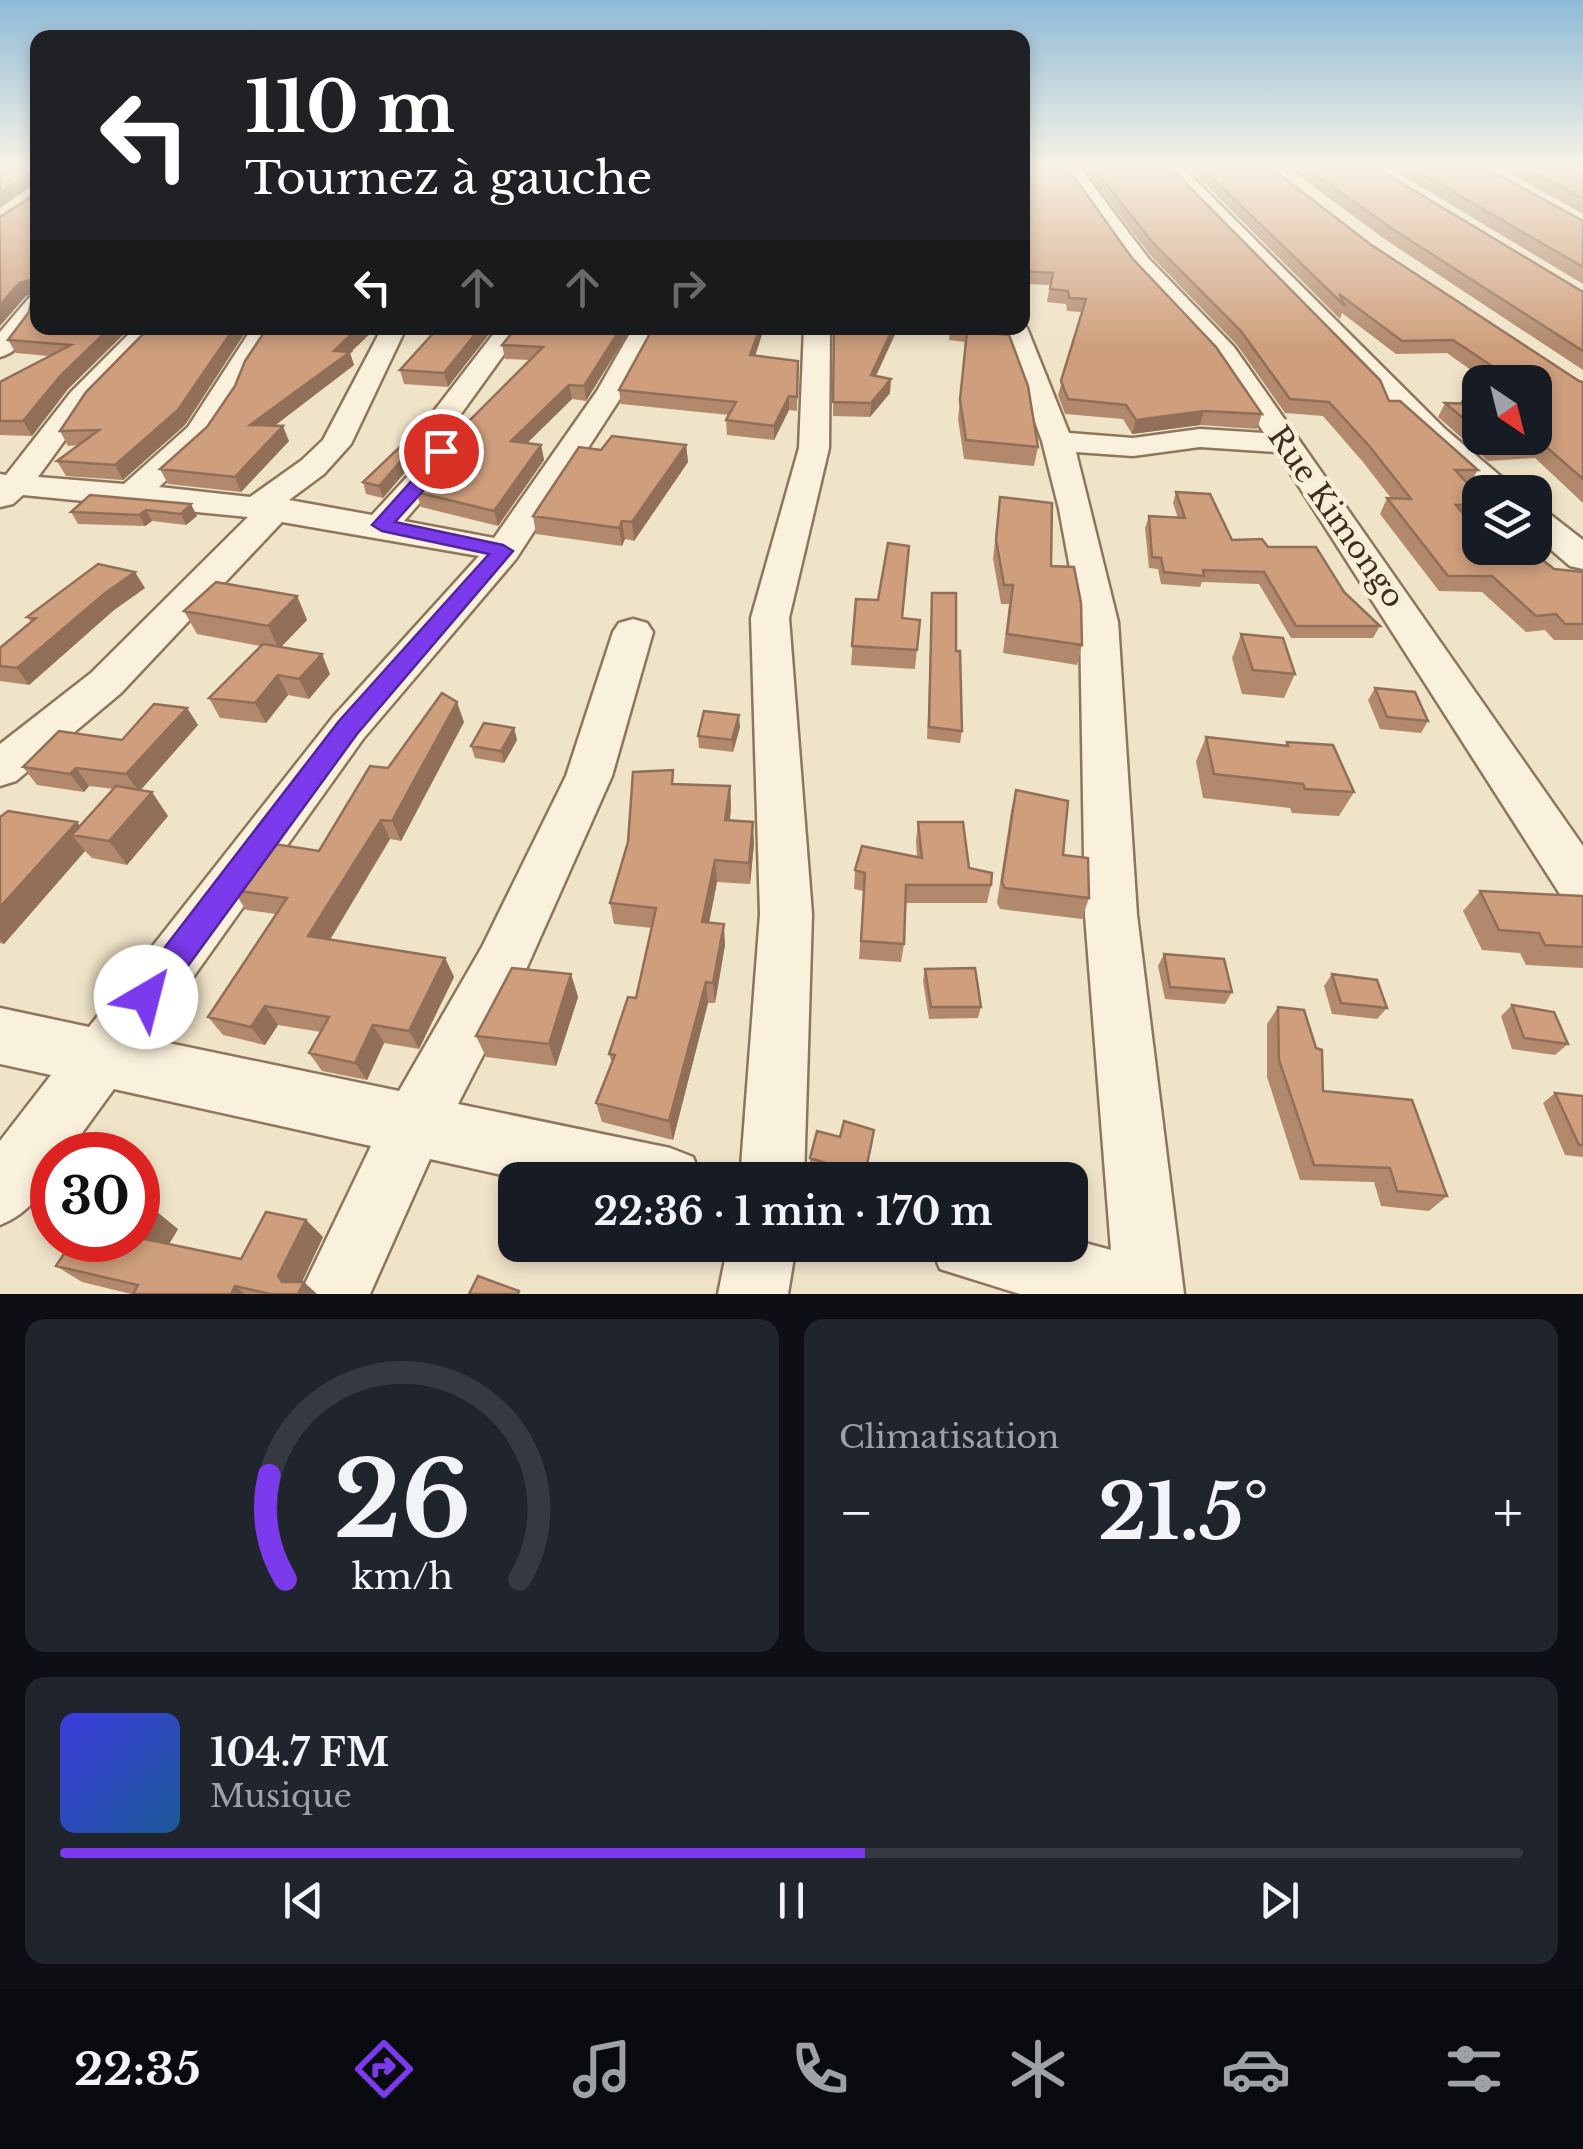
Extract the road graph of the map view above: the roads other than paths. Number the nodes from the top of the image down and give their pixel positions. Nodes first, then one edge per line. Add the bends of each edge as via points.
1 (1111, 224) edge
2 (1227, 224) edge
3 (30, 313) edge
4 (142, 335) edge
5 (259, 335) edge
6 (390, 335) edge
7 (506, 335) edge
8 (641, 335) edge
9 (817, 335) edge
10 (1017, 335) edge
11 (0, 349) edge
12 (1057, 441) junction
13 (1284, 442) junction
14 (1482, 475) edge
15 (5, 489) edge
16 (131, 495) junction
17 (268, 506) junction
18 (382, 525) junction
19 (1552, 533) edge
20 (503, 551) junction
21 (1583, 558) edge
22 (634, 632) dead end
23 (0, 769) edge
24 (1583, 887) edge
25 (0, 1036) edge
26 (102, 1056) junction
27 (413, 1126) junction
28 (584, 1162) edge
29 (773, 1162) edge
30 (0, 1193) edge
31 (759, 1262) edge
32 (1028, 1262) edge
33 (335, 1294) edge
34 (753, 1294) edge
35 (1148, 1294) edge

1 - 13 street, Rue Kimongo via 1140,264 1225,352
2 - 14 street via 1434,435
3 - 11 street
4 - 15 street
5 - 16 street via 199,433
6 - 17 street via 336,444
7 - 18 street via 444,417 432,470
8 - 20 street
9 - 29 street via 814,448 770,618 786,914
10 - 12 street
12 - 13 street via 1133,447 1200,438
12 - 35 street via 1099,622 1111,915
13 - 24 street, Rue Kimongo
15 - 16 street
16 - 17 street
17 - 18 street
17 - 23 street via 106,683
18 - 20 street
19 - 21 street
20 - 26 street via 348,728
22 - 27 street via 588,776 501,965
25 - 26 street
26 - 27 street
26 - 30 street
27 - 28 street
27 - 33 street
31 - 34 street
32 - 35 street

